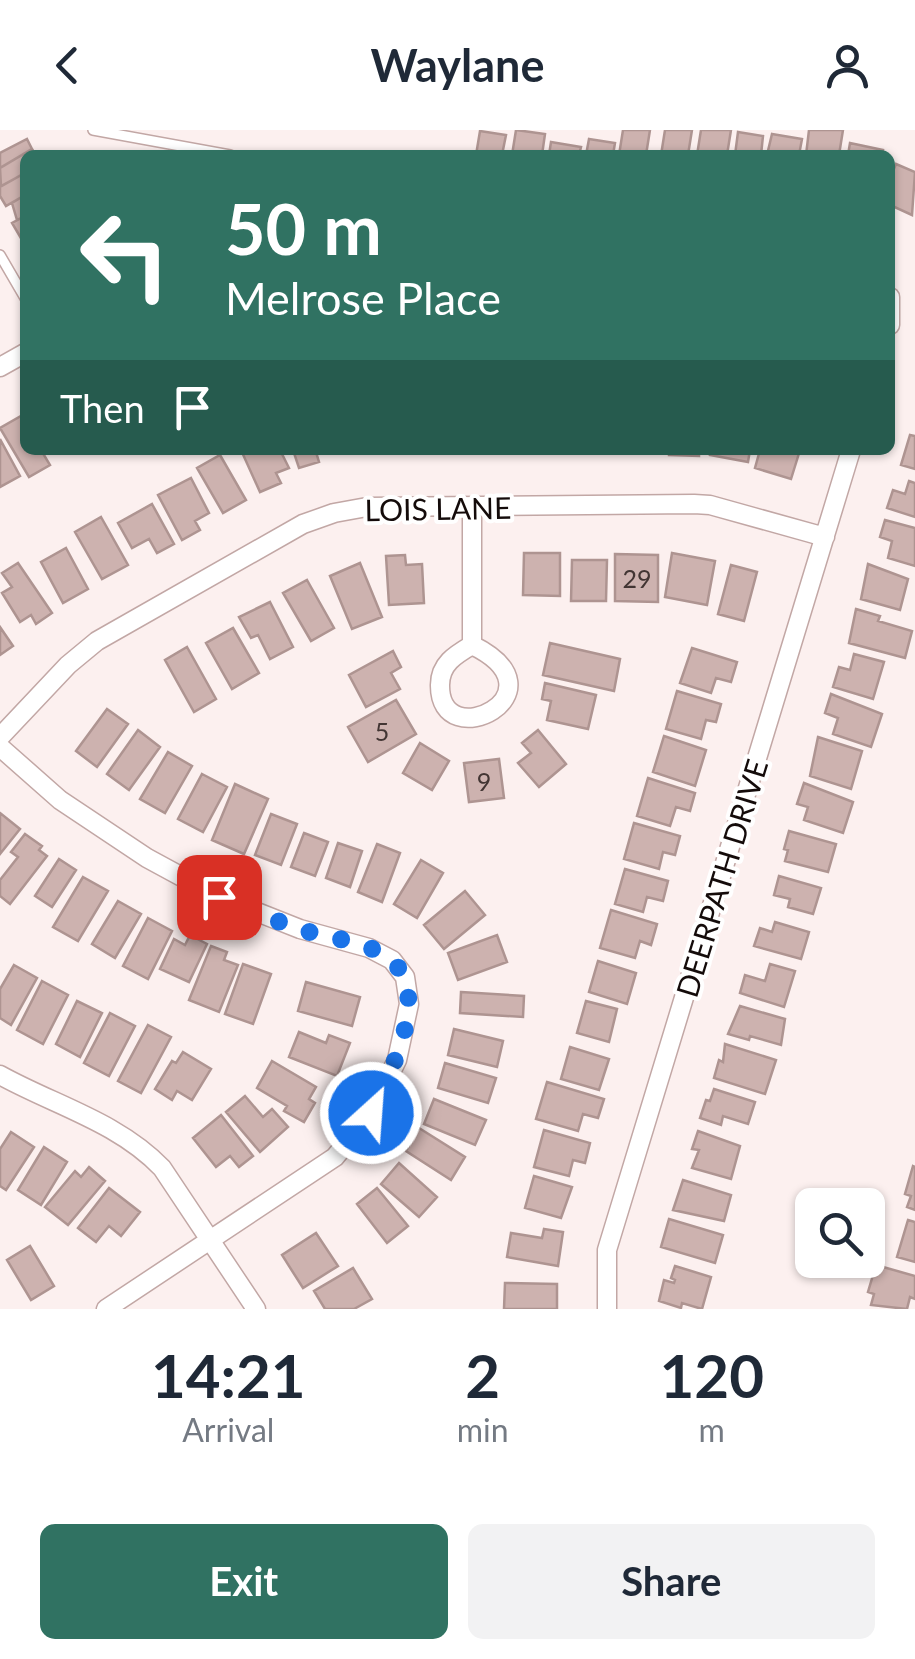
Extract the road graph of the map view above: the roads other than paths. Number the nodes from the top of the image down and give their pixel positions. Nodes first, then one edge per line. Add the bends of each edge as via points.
1 (93, 130) edge
2 (203, 150) edge
3 (0, 255) edge
4 (20, 289) edge
5 (850, 455) edge
6 (472, 506) junction
7 (824, 538) junction
8 (472, 645) dead end
9 (0, 737) edge
10 (0, 748) edge
11 (0, 1075) edge
12 (211, 1240) junction
13 (106, 1309) edge
14 (256, 1309) edge
15 (607, 1309) edge

1 - 2 lane
3 - 4 lane
5 - 7 street, DEERPATH DRIVE
6 - 7 street, LOIS LANE via 710,505
6 - 8 street
6 - 9 street, LOIS LANE via 368,508 303,524 97,641
7 - 15 street, DEERPATH DRIVE via 607,1250
10 - 12 street via 60,800 146,858 219,897 369,948 392,960 405,978 409,1004 397,1060 371,1113 335,1157
11 - 12 street via 148,1153
12 - 13 street
12 - 14 street

